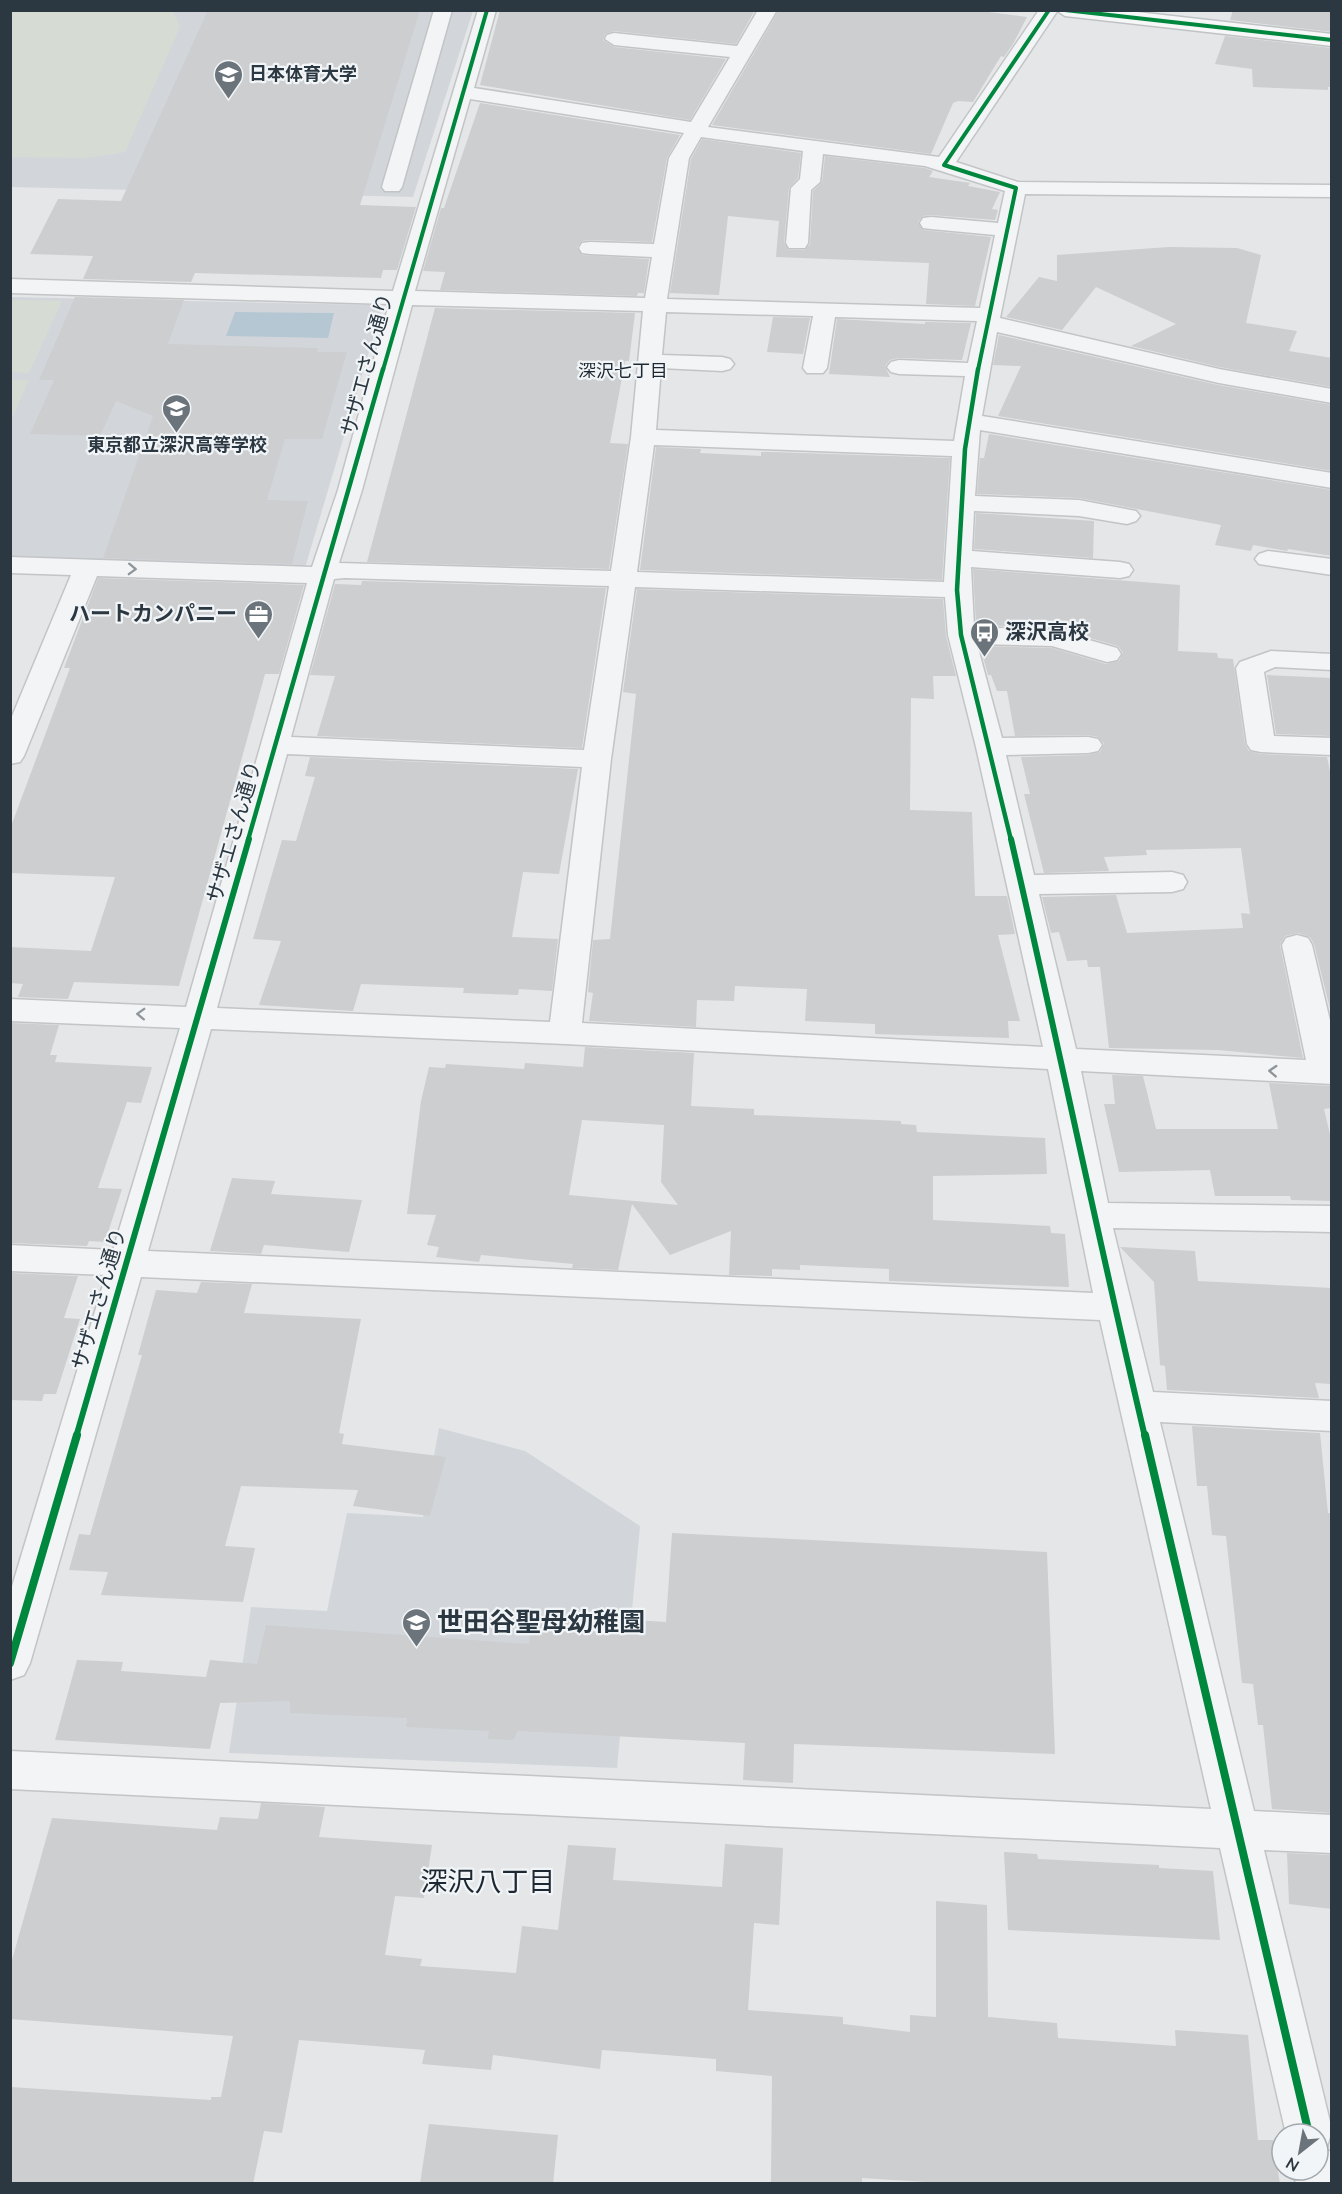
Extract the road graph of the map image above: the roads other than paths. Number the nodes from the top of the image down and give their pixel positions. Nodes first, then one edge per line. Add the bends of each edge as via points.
1 (443, 10) edge
2 (488, 10) edge
3 (768, 10) edge
4 (1049, 10) edge
5 (1065, 10) edge
6 (614, 39) dead end
7 (1332, 40) edge
8 (742, 52) junction
9 (461, 92) junction
10 (696, 129) junction
11 (814, 146) junction
12 (944, 165) junction
13 (392, 188) dead end
14 (1016, 188) junction
15 (1332, 191) edge
16 (931, 223) dead end
17 (1008, 230) junction
18 (797, 243) dead end
19 (590, 248) dead end
20 (663, 251) junction
21 (10, 286) edge
22 (402, 297) junction
23 (655, 305) junction
24 (825, 310) junction
25 (990, 319) junction
26 (649, 361) junction
27 (722, 364) dead end
28 (899, 367) dead end
29 (815, 368) dead end
30 (978, 370) junction
31 (1332, 396) edge
32 (968, 435) junction
33 (644, 437) junction
34 (1332, 481) edge
35 (961, 503) junction
36 (1127, 516) dead end
37 (961, 558) junction
38 (1268, 559) dead end
39 (10, 565) edge
40 (87, 567) junction
41 (1332, 567) edge
42 (1120, 570) dead end
43 (323, 573) junction
44 (623, 580) junction
45 (957, 590) junction
46 (961, 635) junction
47 (1107, 654) dead end
48 (1332, 662) edge
49 (276, 745) junction
50 (1088, 745) dead end
51 (990, 747) junction
52 (1332, 747) edge
53 (10, 756) edge
54 (597, 759) junction
55 (1172, 882) dead end
56 (1020, 885) junction
57 (1297, 945) dead end
58 (10, 1010) edge
59 (199, 1016) junction
60 (565, 1033) junction
61 (1062, 1060) junction
62 (1328, 1073) edge
63 (1093, 1215) junction
64 (1332, 1219) edge
65 (10, 1258) edge
66 (127, 1262) junction
67 (1116, 1307) junction
68 (1140, 1407) junction
69 (1332, 1416) edge
70 (16, 1622) edge
71 (10, 1663) edge
72 (10, 1770) edge
73 (1239, 1830) junction
74 (1332, 1834) edge
75 (1306, 2122) edge

1 - 13 street
2 - 9 street, サザエさん通り
3 - 8 street
4 - 12 street
5 - 7 main road
6 - 8 street
8 - 10 street
9 - 10 street
9 - 22 street, サザエさん通り
10 - 11 street
10 - 20 street via 679,158
11 - 12 street
11 - 18 street via 810,182 801,188
12 - 14 street
14 - 15 street
14 - 17 street
16 - 17 street
17 - 25 street
19 - 20 street
20 - 23 street
21 - 22 street
22 - 23 street
22 - 43 street, サザエさん通り via 350,490
23 - 24 street
23 - 26 street
24 - 25 street
24 - 29 street
25 - 30 street
25 - 31 street via 1219,376
26 - 27 street
26 - 33 street
28 - 30 street
30 - 32 street
32 - 33 street
32 - 34 street
32 - 35 street
33 - 44 street
35 - 36 street via 1079,508
35 - 37 street
37 - 42 street
37 - 45 street
38 - 41 street
39 - 40 street
40 -> 43 street via 300,576
40 - 53 street
43 - 44 street via 345,570
43 - 49 street, サザエさん通り
44 - 45 street
44 - 54 street
45 - 46 street
46 - 47 street via 1054,638
46 - 51 street
48 - 52 street via 1271,659 1250,668 1262,744
49 - 54 street
49 - 59 street, サザエさん通り
50 - 51 street
51 - 56 street
54 - 60 street
55 - 56 street
56 - 61 street
57 - 62 street
59 -> 58 street
59 - 60 street
59 - 66 street, サザエさん通り
60 - 61 street
62 -> 61 street
61 - 63 street
63 - 64 street
63 - 67 street
65 - 66 street
66 - 67 street
66 - 70 street, サザエさん通り
67 - 68 street
68 - 69 street
68 - 73 street
70 - 71 street, サザエさん通り
72 - 73 street
73 - 74 street
73 - 75 street

